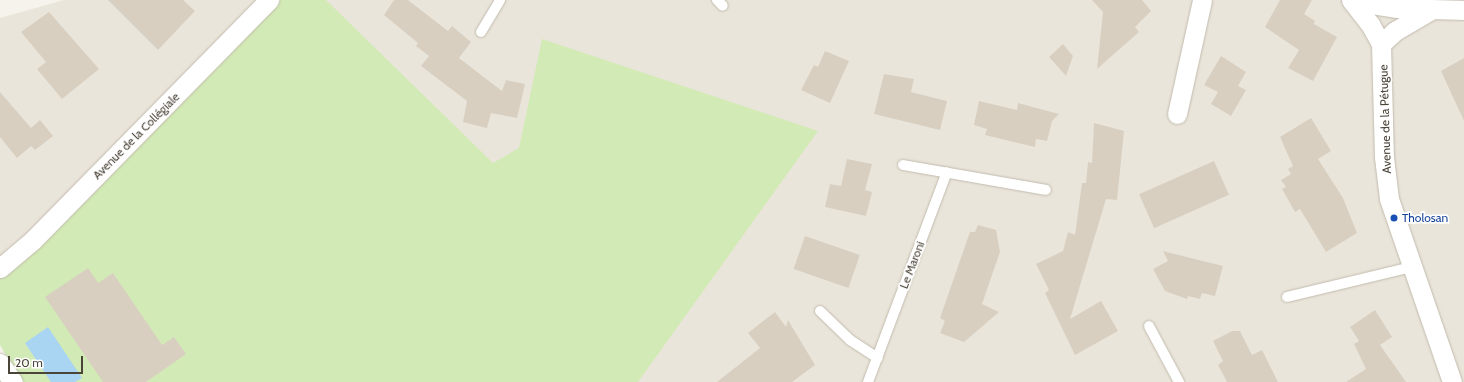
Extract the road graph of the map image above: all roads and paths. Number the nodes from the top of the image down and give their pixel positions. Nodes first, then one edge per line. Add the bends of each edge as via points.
1 (269, 0) edge
2 (500, 0) edge
3 (1202, 0) edge
4 (1351, 1) edge
5 (1456, 7) edge
6 (1397, 8) junction
7 (1431, 10) junction
8 (481, 32) dead end
9 (1378, 38) junction
10 (1177, 114) dead end
11 (903, 165) dead end
12 (947, 172) junction
13 (1046, 190) dead end
14 (1412, 267) junction
15 (0, 268) edge
16 (1287, 297) dead end
17 (820, 311) dead end
18 (1149, 326) dead end
19 (878, 358) junction
20 (0, 363) edge
21 (13, 382) edge
22 (868, 382) edge
23 (1179, 382) edge
24 (1452, 382) edge

1 - 15 street, Avenue de la Collégiale via 33,240
2 - 8 lane
3 - 10 street
4 - 6 street
4 - 9 street
5 - 7 street
6 - 7 street
6 - 9 street
7 - 9 street via 1396,31
9 - 14 street, Avenue de la Pétugue via 1384,157 1389,199
11 - 12 lane
12 - 13 lane
12 - 19 lane, Le Maroni
14 - 16 lane
14 - 24 street, Avenue de la Pétugue
17 - 19 lane via 850,340
18 - 23 lane
19 - 22 lane, Le Maroni
20 - 21 street

